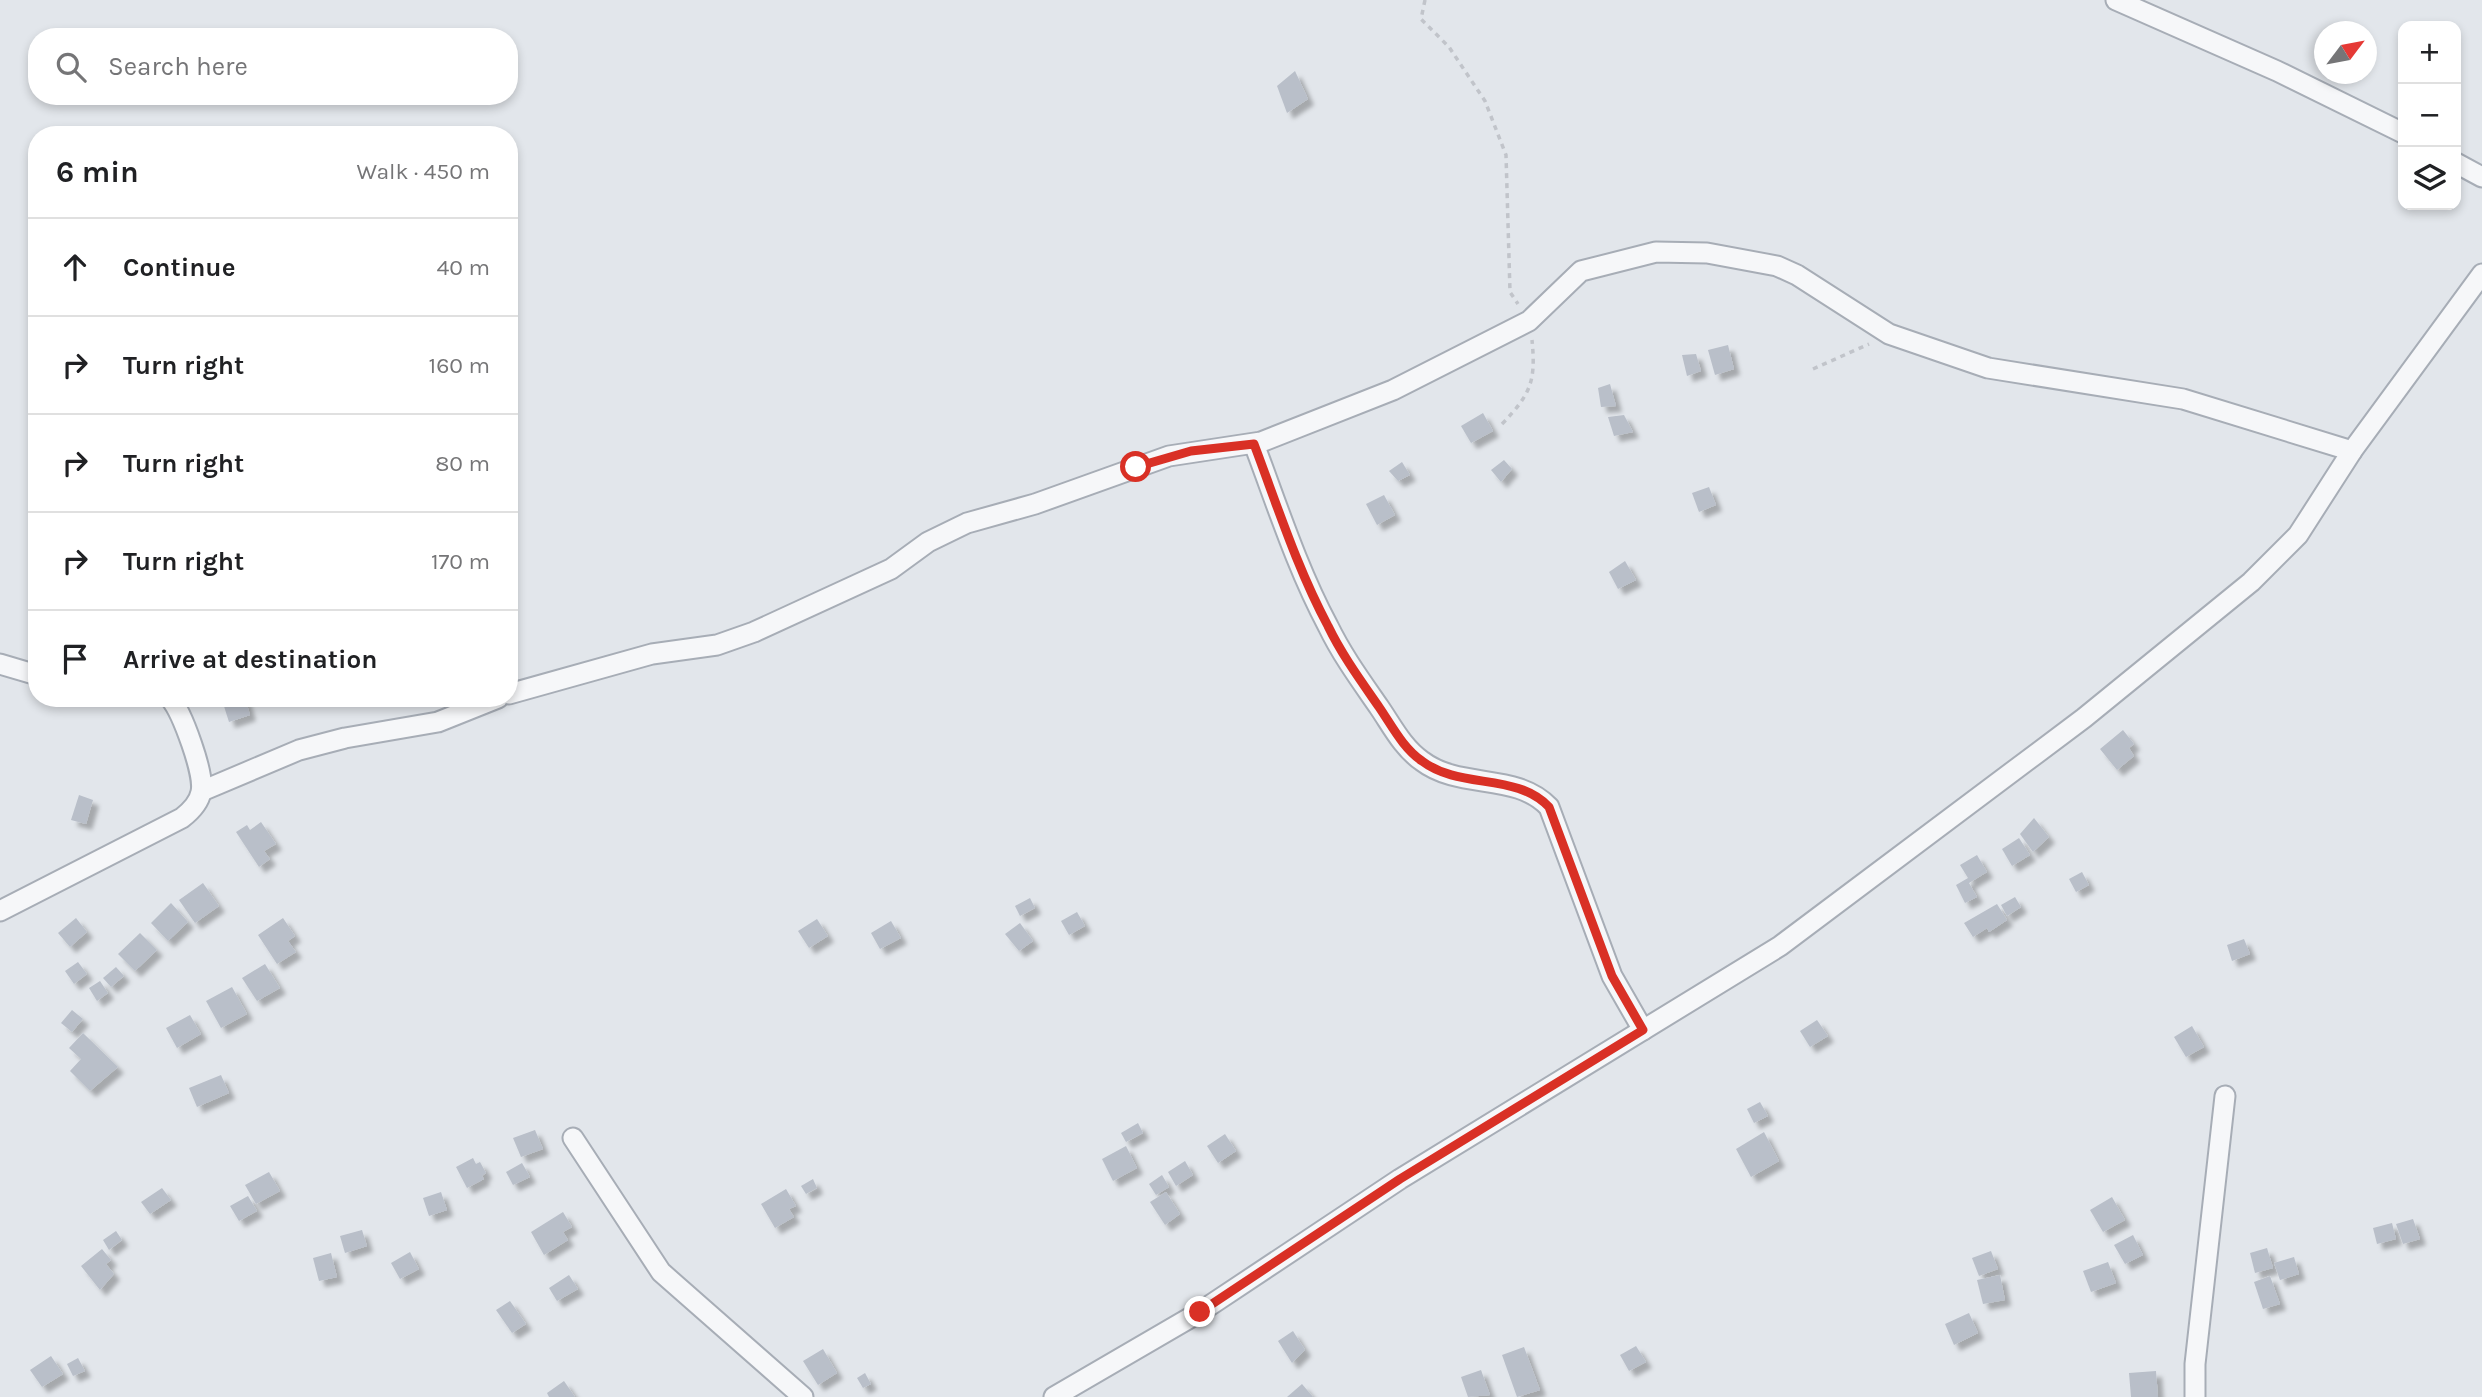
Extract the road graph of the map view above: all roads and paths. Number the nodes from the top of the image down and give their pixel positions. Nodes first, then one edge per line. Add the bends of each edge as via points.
1 (1425, 0) edge
2 (2116, 0) edge
3 (2398, 131) edge
4 (2461, 166) edge
5 (2482, 177) edge
6 (2482, 274) edge
7 (1529, 321) junction
8 (1889, 334) junction
9 (1813, 369) dead end
10 (1502, 425) dead end
11 (1254, 444) junction
12 (2352, 451) junction
13 (0, 664) edge
14 (28, 672) edge
15 (518, 691) edge
16 (175, 707) edge
17 (476, 707) edge
18 (202, 791) junction
19 (0, 912) edge
20 (1643, 1030) junction
21 (2225, 1096) dead end
22 (573, 1138) dead end
23 (803, 1397) edge
24 (1055, 1397) edge
25 (2195, 1397) edge

1 - 7 path via 1421,19 1449,47 1485,101 1506,155 1510,292
2 - 3 street
4 - 5 street
6 - 12 street
7 - 8 street via 1591,266 1656,252 1707,253 1797,275
7 - 10 path via 1535,372 1524,401
7 - 11 street via 1393,390
8 - 9 path
8 - 12 street via 1988,369 2183,399
11 - 15 street via 1169,456 967,523 928,542 891,569 734,639 652,654
11 - 20 street via 1327,626 1408,749 1432,768 1465,779 1520,787 1549,807 1612,976
12 - 20 street via 2298,535 2251,582 2175,645 1780,946
13 - 14 street
16 - 18 street
17 - 18 street via 438,723 299,750
18 - 19 street via 182,818
20 - 24 street via 1400,1179 1200,1312
21 - 25 street
22 - 23 street via 661,1272

